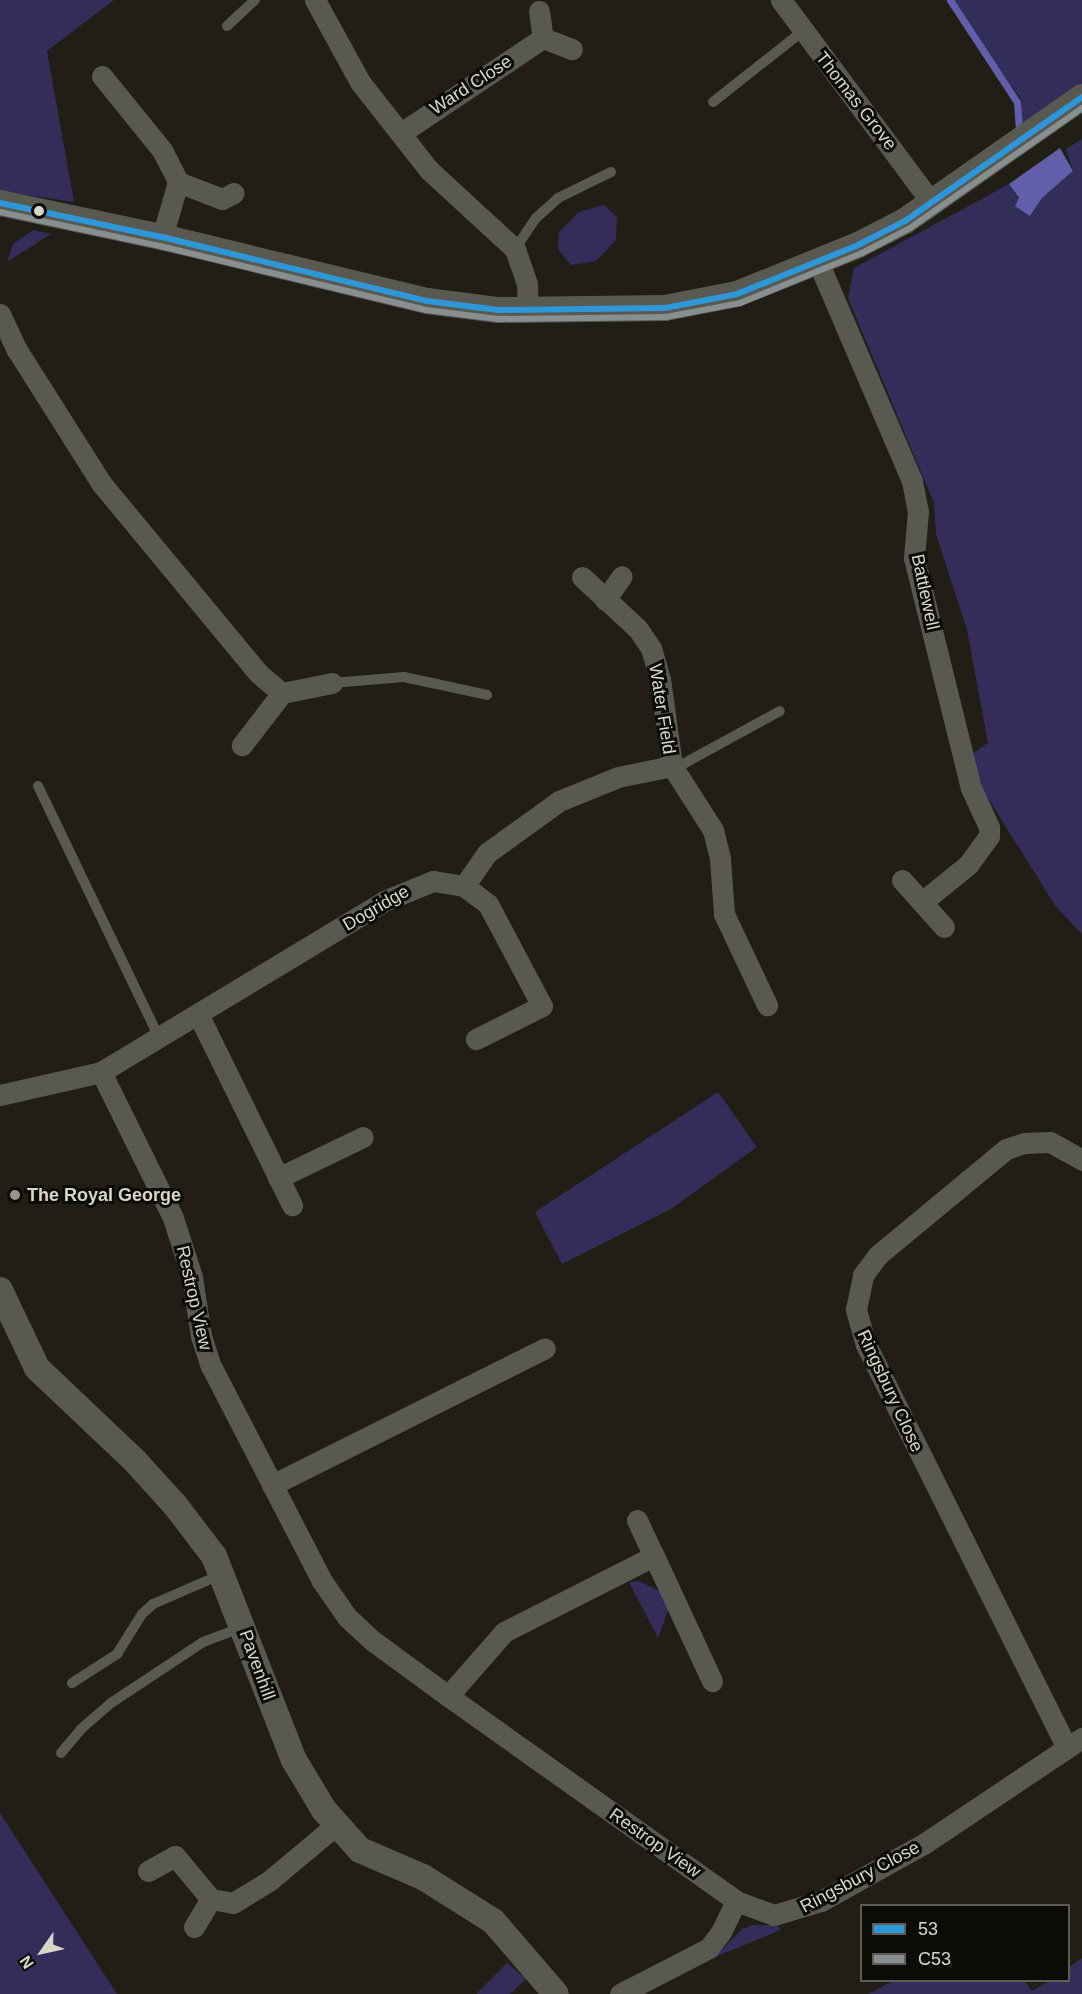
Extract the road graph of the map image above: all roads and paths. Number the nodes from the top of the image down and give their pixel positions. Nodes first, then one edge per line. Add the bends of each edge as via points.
1 (255, 0) edge
2 (315, 0) edge
3 (781, 0) edge
4 (539, 11) dead end
5 (227, 26) dead end
6 (803, 31) junction
7 (543, 38) junction
8 (572, 49) dead end
9 (102, 76) dead end
10 (1082, 97) edge
11 (713, 102) dead end
12 (401, 133) junction
13 (612, 172) dead end
14 (178, 182) junction
15 (234, 193) dead end
16 (0, 203) edge
17 (932, 203) junction
18 (162, 237) junction
19 (515, 249) junction
20 (819, 264) junction
21 (528, 311) junction
22 (0, 314) edge
23 (621, 576) dead end
24 (582, 577) dead end
25 (605, 600) junction
26 (332, 683) joint
27 (282, 693) junction
28 (487, 695) dead end
29 (780, 711) dead end
30 (242, 745) dead end
31 (672, 766) junction
32 (38, 786) dead end
33 (902, 880) dead end
34 (464, 886) junction
35 (922, 902) junction
36 (944, 927) dead end
37 (767, 1005) dead end
38 (199, 1016) junction
39 (160, 1039) junction
40 (476, 1039) dead end
41 (101, 1072) junction
42 (0, 1095) edge
43 (363, 1137) dead end
44 (1082, 1160) edge
45 (278, 1178) junction
46 (291, 1205) dead end
47 (0, 1290) edge
48 (545, 1348) dead end
49 (272, 1485) junction
50 (637, 1520) dead end
51 (654, 1556) junction
52 (224, 1574) junction
53 (243, 1627) junction
54 (712, 1682) dead end
55 (72, 1683) dead end
56 (448, 1696) junction
57 (1075, 1743) edge
58 (61, 1753) dead end
59 (336, 1825) junction
60 (148, 1871) dead end
61 (211, 1899) junction
62 (735, 1900) junction
63 (195, 1927) dead end
64 (556, 1994) edge
65 (620, 1994) edge

1 - 5 lane
2 - 12 street via 360,82
3 - 6 street, Thomas Grove
4 - 7 street
6 - 11 lane
6 - 17 street, Thomas Grove
7 - 8 street
7 - 12 street, Ward Close
9 - 14 street via 162,150
10 - 17 street
12 - 19 street via 429,170
13 - 19 lane via 558,198 536,218
14 - 15 street via 222,198
14 - 18 street
16 - 18 street
17 - 20 street via 905,221
18 - 21 street via 427,301
19 - 21 street via 527,284
20 - 21 street via 703,302 665,308
20 - 35 street, Battlewell via 912,481 918,511 914,558 971,788 989,827 990,836 969,864
22 - 27 street via 17,350 115,503 258,673
23 - 25 street
24 - 25 street, Water Field
25 - 31 street, Water Field via 638,629 651,648 660,679
26 - 27 street
26 - 28 lane via 404,677
27 - 30 street
29 - 31 lane via 686,763
31 - 34 street via 618,777 559,801 488,853
31 - 37 street via 708,819 718,842 724,914 765,980
32 - 39 lane
33 - 35 street
34 - 38 street, Dogridge via 433,881 402,891
34 - 40 street, Dogridge via 489,904 500,919 542,1006
35 - 36 street
38 - 39 street, Dogridge
38 - 45 street
39 - 41 street, Dogridge
41 - 42 street
41 - 49 street, Restrop View via 173,1218 192,1278 201,1336 211,1366
43 - 45 street
44 - 57 street, Ringsbury Close via 1050,1142 1024,1143 1006,1149 878,1255 863,1275 856,1309 866,1345 1034,1689
45 - 46 street
47 - 52 street, Pavenhill via 37,1368 176,1505
48 - 49 street
49 - 56 street, Restrop View via 322,1581 346,1617 372,1641
50 - 51 street
51 - 54 street
51 - 56 street via 504,1632
52 - 53 street, Pavenhill
52 - 55 lane via 153,1604 138,1619 117,1654
53 - 58 lane via 203,1642 111,1703
53 - 59 street, Pavenhill via 294,1760
56 - 62 street, Restrop View
57 - 62 street, Ringsbury Close via 925,1843 821,1901 774,1915
59 - 61 street via 249,1896 233,1903
59 - 64 street, Pavenhill via 360,1850 432,1882 493,1921
60 - 61 street via 175,1856
61 - 63 street
62 - 65 street via 709,1948

